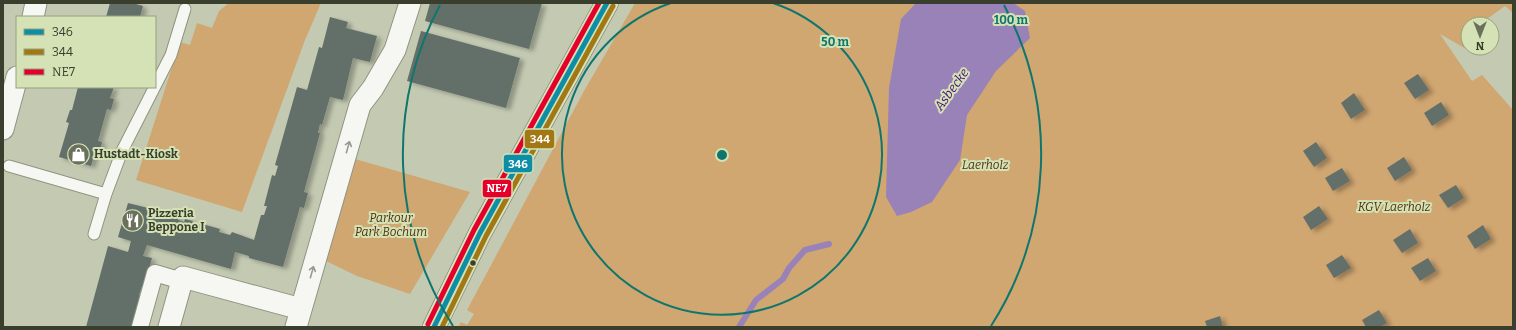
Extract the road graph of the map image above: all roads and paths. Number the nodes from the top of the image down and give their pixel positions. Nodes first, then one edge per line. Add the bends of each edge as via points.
1 (36, 3) edge
2 (410, 3) edge
3 (608, 3) edge
4 (185, 9) dead end
5 (33, 16) edge
6 (12, 82) edge
7 (156, 84) edge
8 (154, 88) edge
9 (3, 129) edge
10 (10, 166) dead end
11 (106, 194) junction
12 (94, 234) dead end
13 (182, 281) junction
14 (299, 318) edge
15 (140, 327) edge
16 (169, 327) edge
17 (434, 327) edge

1 - 5 street
14 -> 2 street via 360,105 374,88 395,50
3 - 17 street via 480,233
4 - 7 lane via 171,55
6 - 9 street
8 - 11 lane via 122,151
10 - 11 lane
11 - 12 lane
13 - 14 street via 183,277
13 - 15 street via 154,273
13 - 16 street

